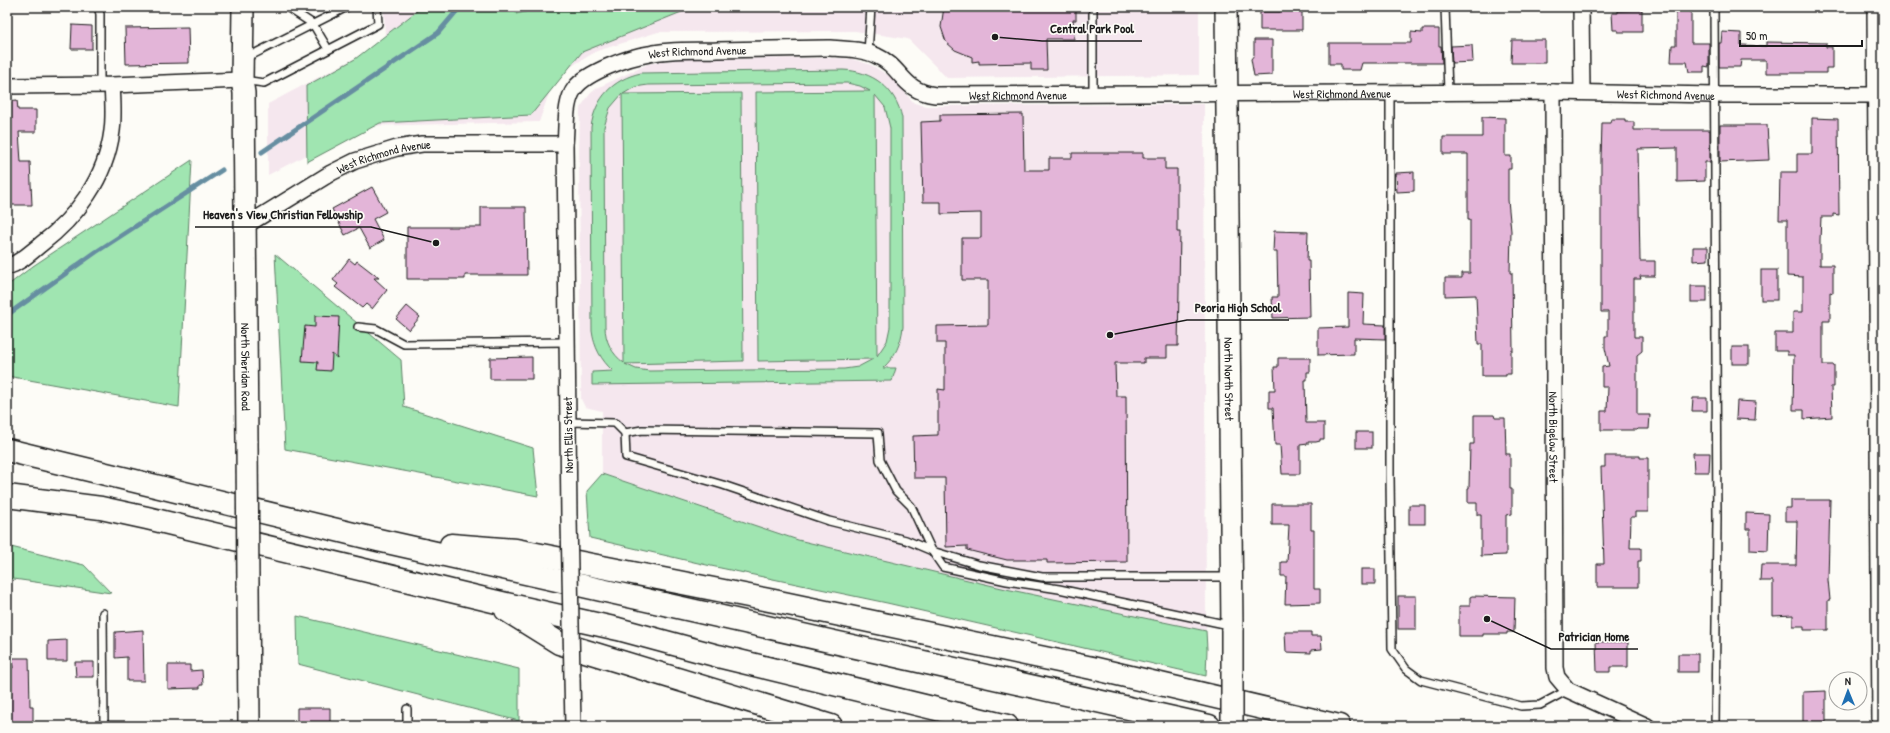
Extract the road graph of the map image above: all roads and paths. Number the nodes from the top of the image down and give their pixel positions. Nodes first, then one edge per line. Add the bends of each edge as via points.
1 (98, 7) edge
2 (243, 7) edge
3 (287, 7) edge
4 (347, 7) edge
5 (377, 7) edge
6 (871, 7) edge
7 (1093, 7) edge
8 (1226, 7) edge
9 (1445, 7) edge
10 (1581, 7) edge
11 (1714, 7) edge
12 (1875, 7) edge
13 (313, 24) junction
14 (328, 49) junction
15 (868, 53) junction
16 (243, 70) junction
17 (106, 85) junction
18 (7, 86) edge
19 (1227, 92) junction
20 (1390, 92) junction
21 (1448, 92) junction
22 (1553, 92) junction
23 (1582, 92) junction
24 (1093, 93) junction
25 (1715, 95) junction
26 (1879, 95) edge
27 (565, 144) junction
28 (245, 226) junction
29 (7, 267) edge
30 (358, 328) dead end
31 (568, 342) junction
32 (568, 422) junction
33 (625, 433) junction
34 (7, 450) edge
35 (7, 496) edge
36 (378, 540) junction
37 (932, 551) junction
38 (1231, 577) junction
39 (493, 601) junction
40 (103, 613) dead end
41 (1232, 628) junction
42 (1568, 690) junction
43 (407, 709) dead end
44 (104, 726) edge
45 (249, 726) edge
46 (407, 726) edge
47 (573, 726) edge
48 (831, 726) edge
49 (1007, 726) edge
50 (1209, 726) edge
51 (1232, 726) edge
52 (1339, 726) edge
53 (1647, 726) edge
54 (1715, 726) edge
55 (1880, 726) edge

1 - 17 lane
2 - 16 street, North Sheridan Road
3 - 13 lane
4 - 13 lane
5 - 14 lane via 378,24
6 - 15 lane
7 - 24 lane
8 - 19 street, North North Street
9 - 21 lane
10 - 23 street
11 - 25 lane
12 - 26 street
13 - 14 lane
13 - 16 lane
14 - 16 lane via 264,82
15 - 24 street, West Richmond Avenue via 888,63 908,84 926,94
15 - 27 street, West Richmond Avenue via 830,48 799,48 675,51 632,58 591,76 575,88 569,103
16 - 17 street
16 - 28 street, North Sheridan Road
17 - 18 street
17 - 29 street via 113,121 110,141 92,190 56,232 21,260
19 - 20 street, West Richmond Avenue
19 - 24 street, West Richmond Avenue
19 - 38 street, North North Street
20 - 21 street, West Richmond Avenue
20 - 42 lane via 1392,649 1406,670 1421,680 1520,706 1540,705
21 - 22 street, West Richmond Avenue
22 - 23 street, West Richmond Avenue
22 - 42 street, North Bigelow Street via 1554,648 1557,677
23 - 25 street, West Richmond Avenue
25 - 26 street, West Richmond Avenue
25 - 54 lane
26 - 55 street
27 - 28 street, West Richmond Avenue via 422,144 397,148 355,161 331,173
27 - 31 street, North Ellis Street
28 - 45 street, North Sheridan Road, bridge
30 - 31 lane via 376,328 404,344
31 - 32 street, North Ellis Street
32 - 33 lane via 614,423
32 - 47 street, North Ellis Street, bridge
33 - 37 lane via 626,457 723,485 829,521 906,540
33 - 37 lane via 642,430 878,433 880,460 896,491 911,506
34 - 36 highway
35 - 39 highway via 101,508 139,516
36 - 50 highway
36 - 52 highway via 516,550 1092,668
37 - 38 lane via 978,565 1042,577
37 - 41 lane via 943,567 1059,589
38 - 41 street, North North Street
39 - 48 highway via 559,643
39 - 49 highway via 618,629 718,656
40 - 44 lane
41 - 51 street, North North Street, bridge
42 - 53 street
43 - 46 lane

